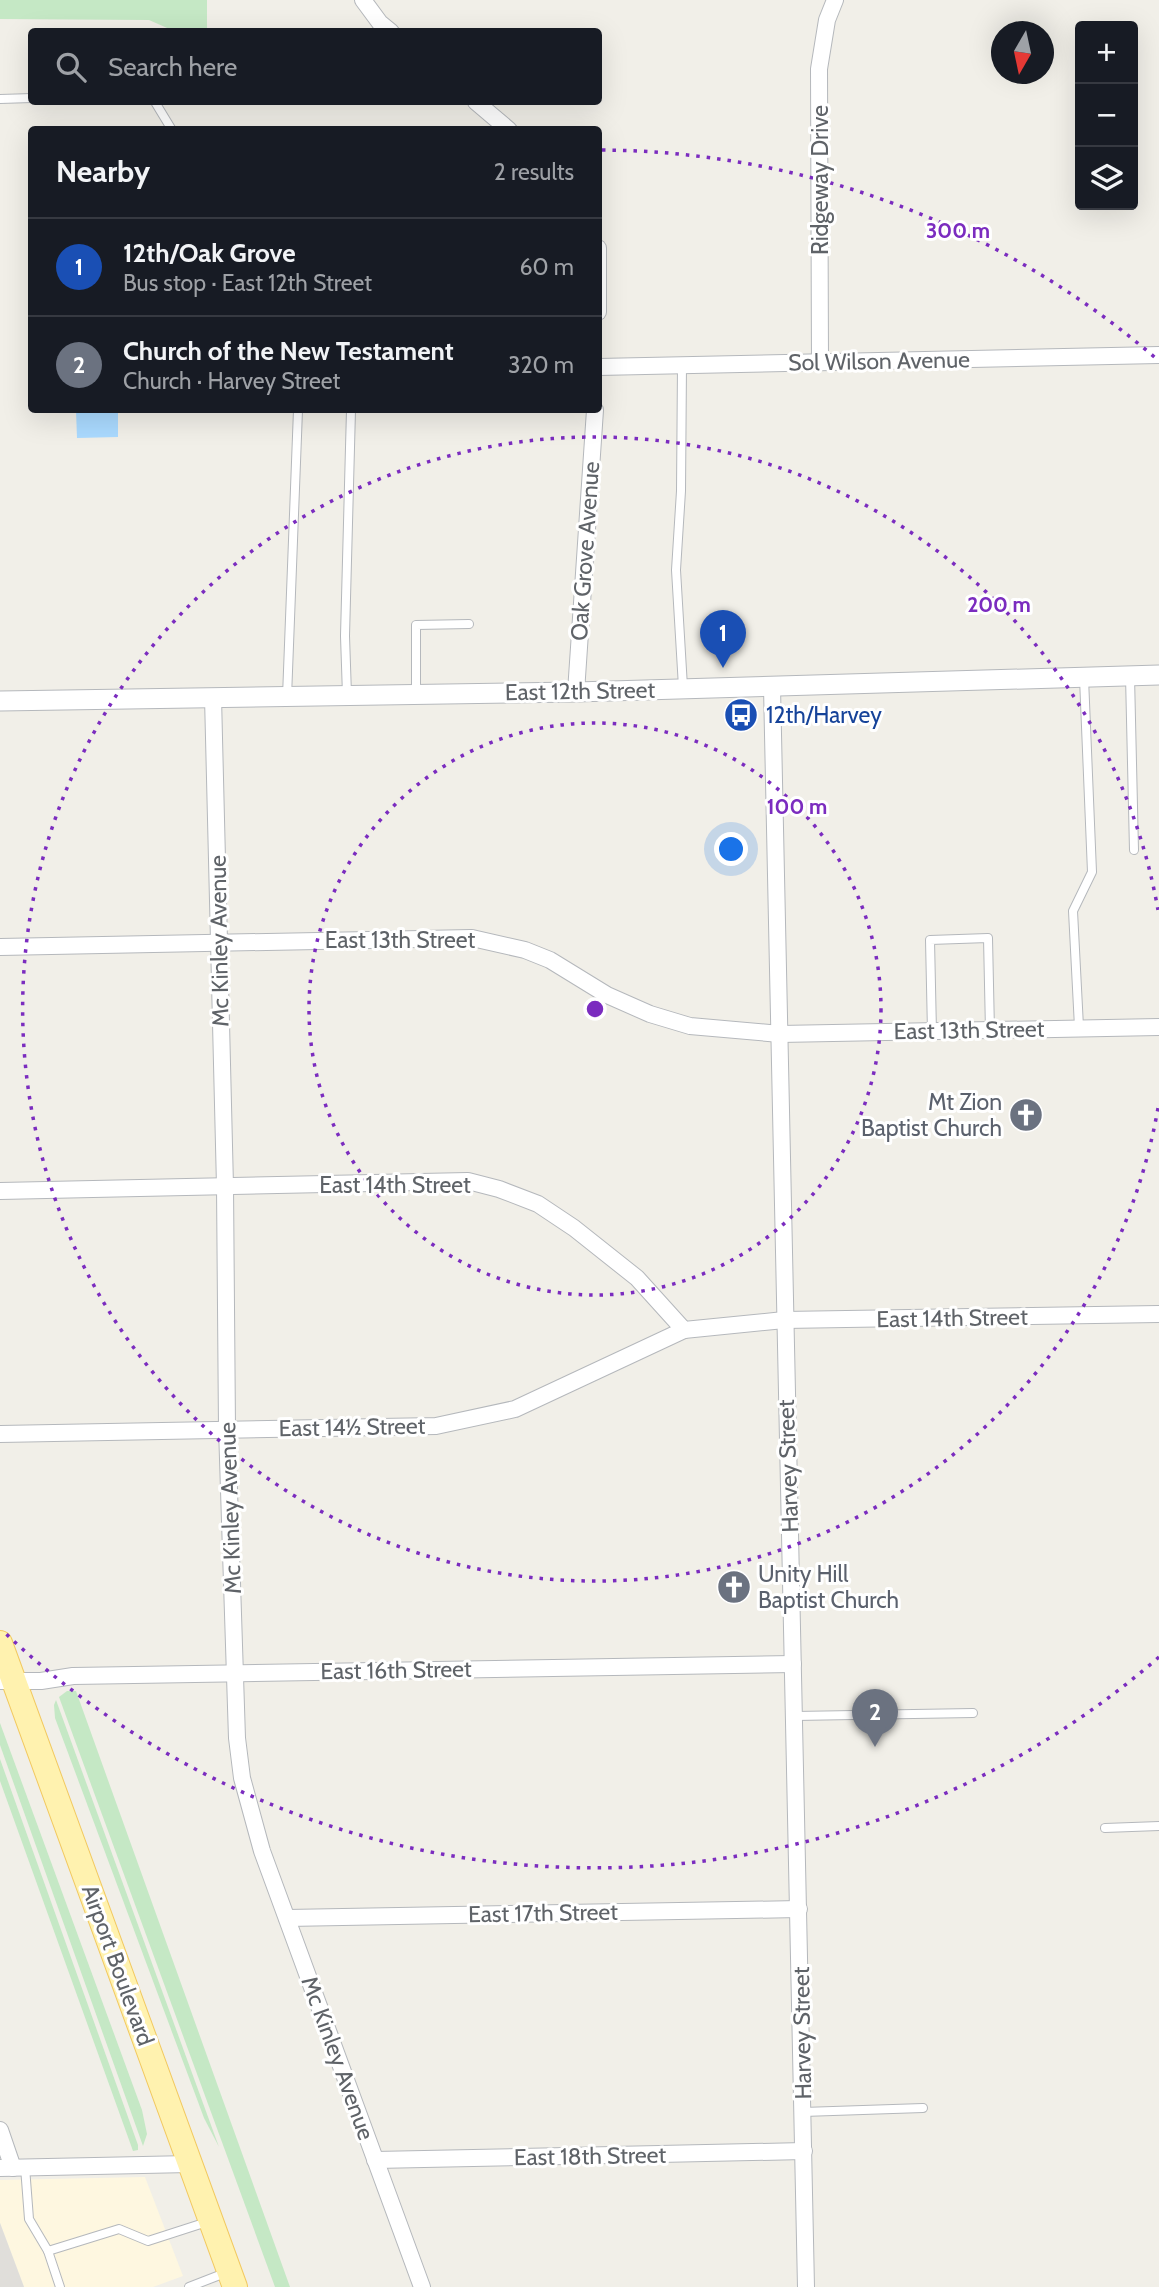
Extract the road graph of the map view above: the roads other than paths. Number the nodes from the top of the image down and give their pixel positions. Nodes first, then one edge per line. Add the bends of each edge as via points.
1 (363, 0) edge
2 (835, 0) edge
3 (386, 28) edge
4 (28, 98) edge
5 (0, 99) edge
6 (157, 105) edge
7 (479, 105) edge
8 (170, 126) edge
9 (504, 126) edge
10 (1159, 355) edge
11 (820, 362) junction
12 (682, 365) junction
13 (602, 367) edge
14 (298, 413) edge
15 (351, 413) edge
16 (595, 413) edge
17 (469, 624) dead end
18 (1159, 675) edge
19 (1130, 676) junction
20 (1084, 677) junction
21 (772, 687) junction
22 (683, 688) junction
23 (576, 691) junction
24 (416, 694) junction
25 (347, 695) junction
26 (287, 696) junction
27 (213, 697) junction
28 (0, 701) edge
29 (1134, 850) dead end
30 (219, 942) junction
31 (0, 947) edge
32 (1079, 1027) junction
33 (1159, 1027) edge
34 (990, 1031) junction
35 (932, 1032) junction
36 (780, 1034) junction
37 (225, 1186) junction
38 (0, 1191) edge
39 (1159, 1314) edge
40 (784, 1320) junction
41 (684, 1330) junction
42 (227, 1428) junction
43 (0, 1434) edge
44 (0, 1643) edge
45 (793, 1664) junction
46 (235, 1673) junction
47 (7, 1681) edge
48 (973, 1713) dead end
49 (795, 1716) junction
50 (1159, 1826) edge
51 (1105, 1828) dead end
52 (799, 1909) junction
53 (287, 1918) junction
54 (923, 2108) dead end
55 (803, 2112) junction
56 (0, 2130) edge
57 (804, 2151) junction
58 (375, 2161) junction
59 (190, 2164) junction
60 (13, 2168) edge
61 (211, 2221) junction
62 (48, 2251) junction
63 (233, 2279) edge
64 (60, 2287) edge
65 (189, 2287) edge
66 (422, 2287) edge
67 (806, 2287) edge

1 - 3 street
2 - 11 street, Ridgeway Drive via 819,69
4 - 5 lane
6 - 8 lane
7 - 9 street
10 - 11 street, Sol Wilson Avenue
11 - 12 street, Sol Wilson Avenue
12 - 13 street, Sol Wilson Avenue
12 - 22 lane via 676,570
14 - 26 lane
15 - 25 lane
16 - 23 street, Oak Grove Avenue
17 - 24 lane via 416,625
18 - 19 street, East 12th Street
19 - 20 street, East 12th Street
19 - 29 lane
20 - 21 street, East 12th Street
20 - 32 lane via 1092,872 1073,911
21 - 22 street, East 12th Street
21 - 36 street, Harvey Street
22 - 23 street, East 12th Street
23 - 24 street, East 12th Street
24 - 25 street, East 12th Street
25 - 26 street, East 12th Street
26 - 27 street, East 12th Street
27 - 28 street, East 12th Street
27 - 30 street, Mc Kinley Avenue
30 - 31 street, East 13th Street
30 - 36 street, East 13th Street via 472,938 550,960 607,995 650,1014 690,1026
30 - 37 street, Mc Kinley Avenue
32 - 33 street, East 13th Street
32 - 34 street, East 13th Street
34 - 35 street, East 13th Street
34 - 35 lane via 988,938 930,940
35 - 36 street, East 13th Street
36 - 40 street, Harvey Street
37 - 38 street, East 14th Street
37 - 41 street, East 14th Street via 468,1181 499,1189 538,1204 574,1228 637,1278
37 - 42 street, Mc Kinley Avenue
39 - 40 street, East 14th Street
40 - 41 street, East 14th Street
40 - 45 street, Harvey Street
41 - 42 street, East 14½ Street via 515,1409 436,1426
42 - 43 street, East 14½ Street
42 - 46 street, Mc Kinley Avenue
44 - 47 main road, Airport Boulevard
45 - 46 street, East 16th Street
45 - 49 street, Harvey Street
46 - 47 street, East 16th Street
46 - 53 street, Mc Kinley Avenue via 242,1778 252,1821
47 - 59 main road, Airport Boulevard
48 - 49 lane
49 - 52 street, Harvey Street
50 - 51 lane
52 - 53 street, East 17th Street
52 - 55 street, Harvey Street
53 - 58 street, Mc Kinley Avenue
54 - 55 lane
55 - 57 street, Harvey Street
56 - 60 street
57 - 58 street, East 18th Street
57 - 67 street, Harvey Street
58 - 66 street, Mc Kinley Avenue
59 - 60 street
59 - 61 main road, Airport Boulevard
60 - 62 lane via 29,2219
61 - 62 lane via 148,2241 119,2229
61 - 63 main road, Airport Boulevard
62 - 64 lane
63 - 65 lane

